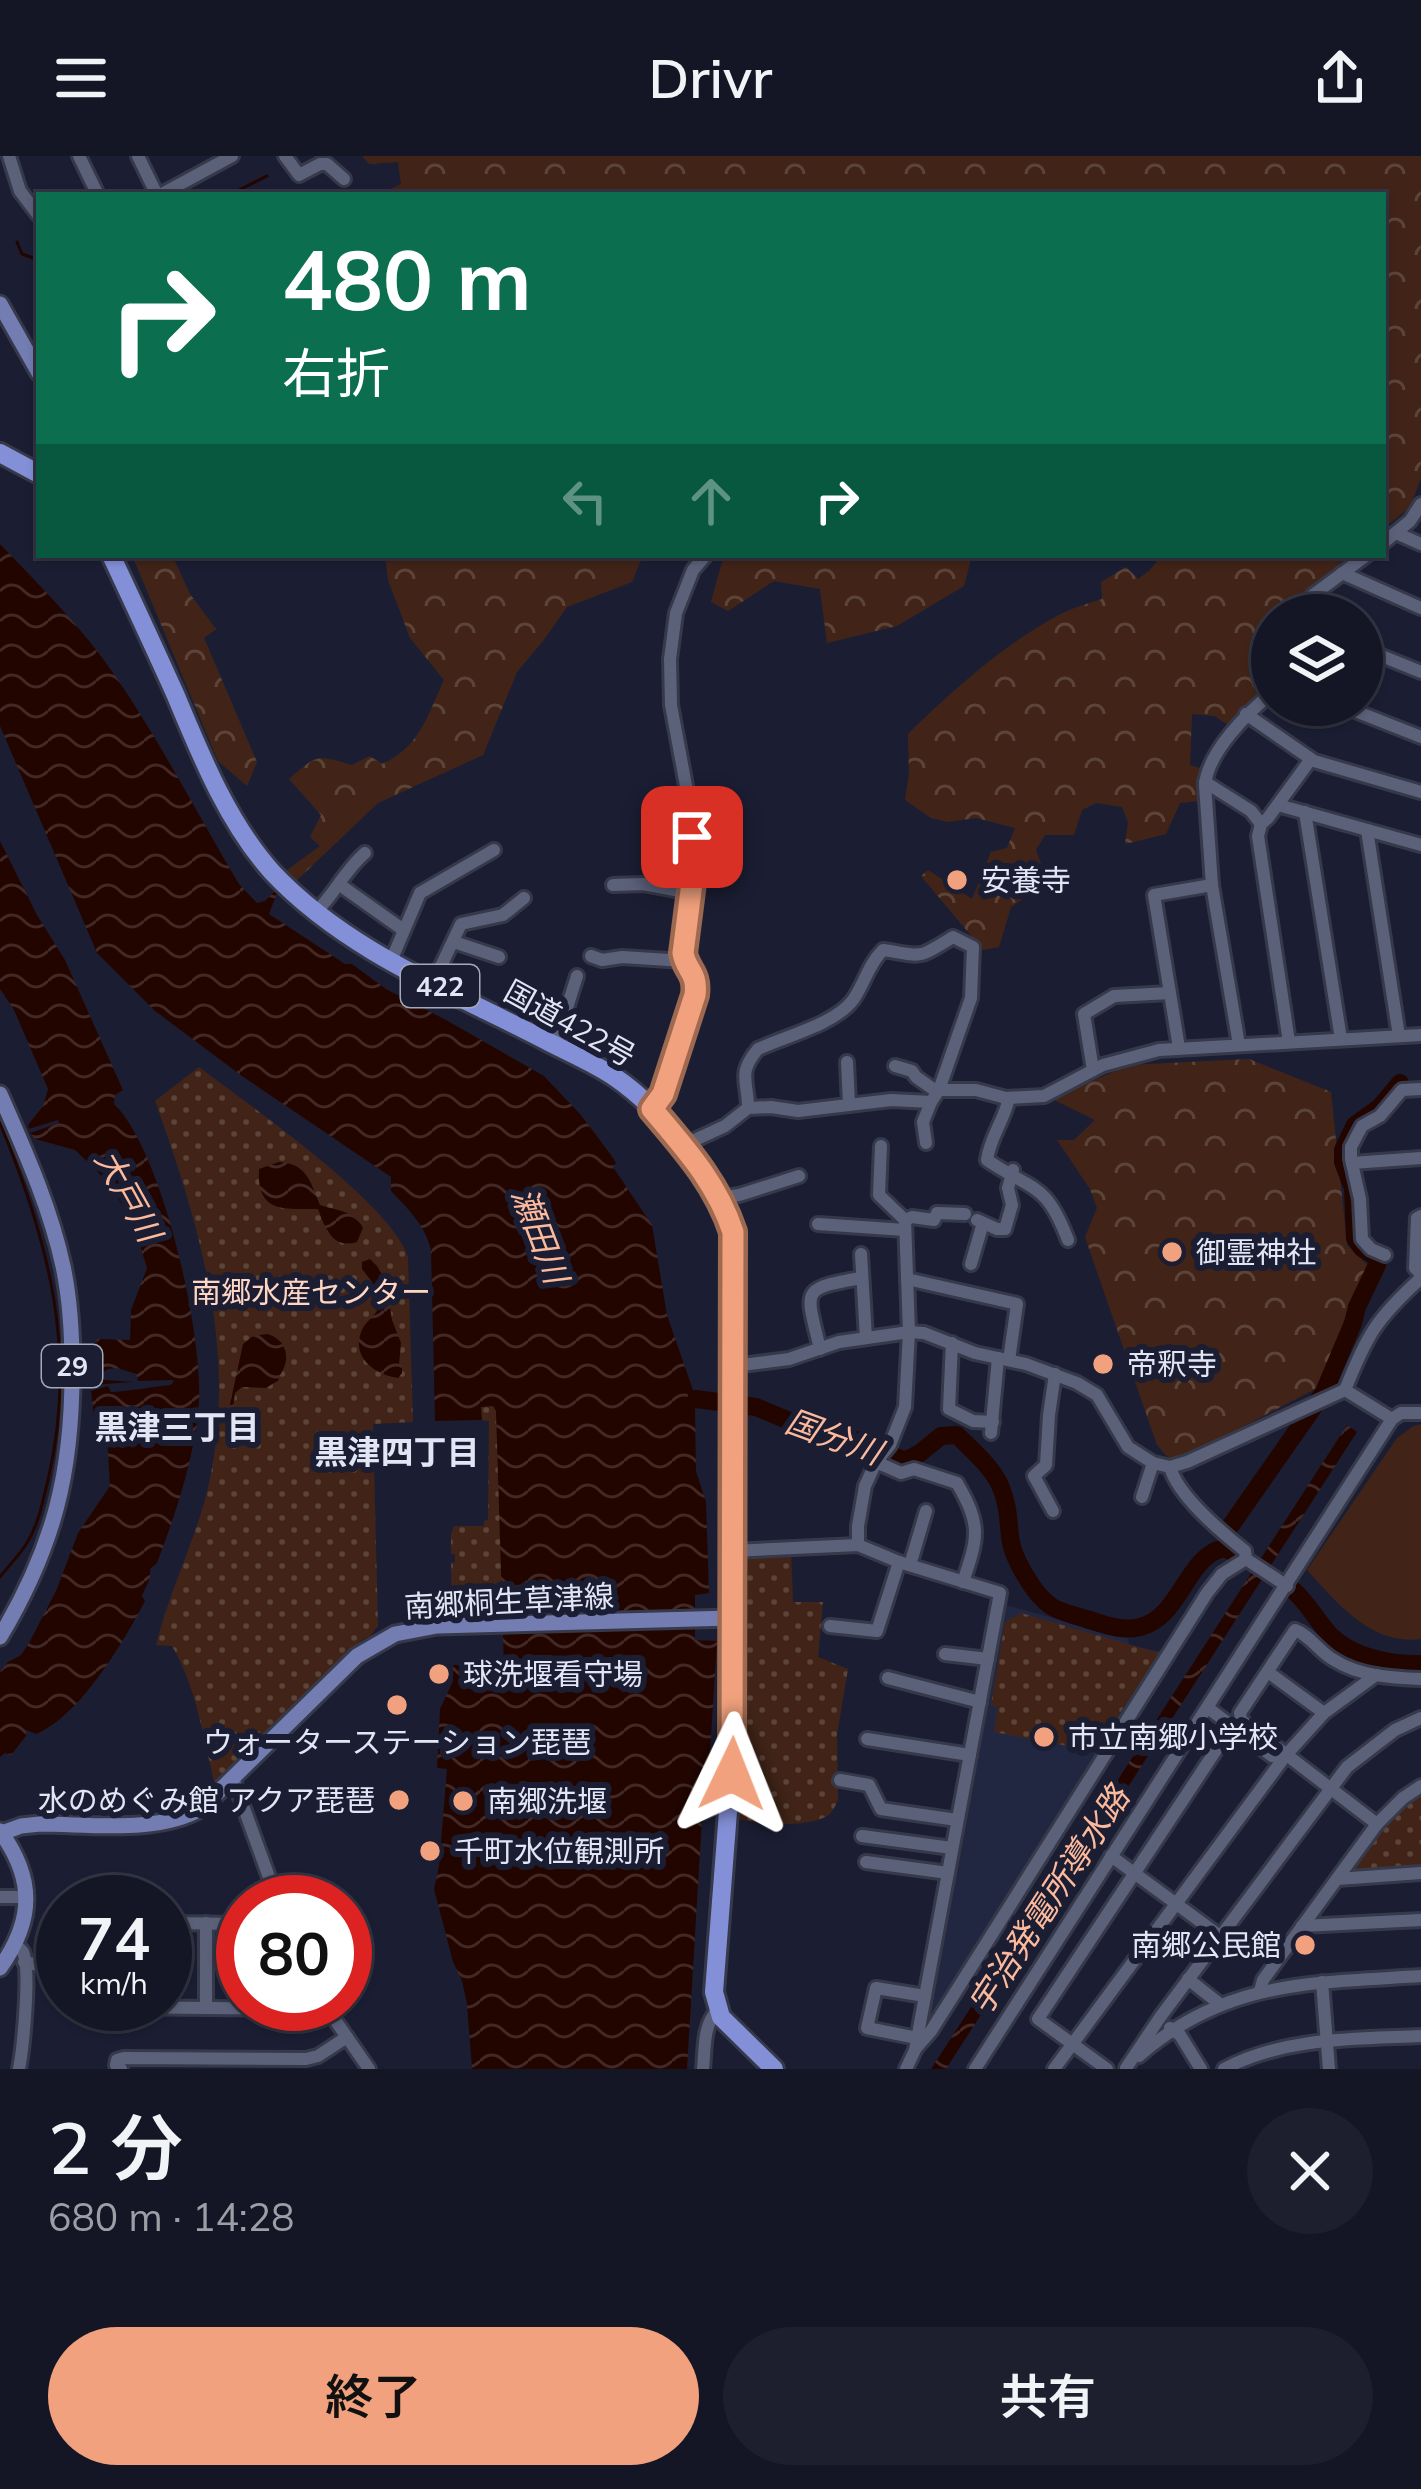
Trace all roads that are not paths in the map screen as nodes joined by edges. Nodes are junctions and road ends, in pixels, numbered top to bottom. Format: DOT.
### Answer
graph roads {
  1 [pos="9,156"];
  2 [pos="79,156"];
  3 [pos="139,156"];
  4 [pos="232,156"];
  5 [pos="285,156"];
  6 [pos="344,179"];
  7 [pos="97,192"];
  8 [pos="157,192"];
  9 [pos="165,192"];
  10 [pos="36,212"];
  11 [pos="0,304"];
  12 [pos="36,368"];
  13 [pos="0,453"];
  14 [pos="36,472"];
  15 [pos="1421,504"];
  16 [pos="1396,533"];
  17 [pos="1386,541"];
  18 [pos="1421,544"];
  19 [pos="112,558"];
  20 [pos="703,558"];
  21 [pos="1363,558"];
  22 [pos="1342,573"];
  23 [pos="1316,594"];
  24 [pos="1421,608"];
  25 [pos="1383,657"];
  26 [pos="1421,672"];
  27 [pos="1251,709"];
  28 [pos="1246,713"];
  29 [pos="1383,722"];
  30 [pos="1421,737"];
  31 [pos="1311,759"];
  32 [pos="1205,782"];
  33 [pos="1421,792"];
  34 [pos="1278,805"];
  35 [pos="1305,812"];
  36 [pos="1261,824"];
  37 [pos="1366,830"];
  38 [pos="1421,845"];
  39 [pos="494,850"];
  40 [pos="364,853"];
  41 [pos="340,884"];
  42 [pos="613,885"];
  43 [pos="1212,885"];
  44 [pos="691,893"];
  45 [pos="524,898"];
  46 [pos="316,911"];
  47 [pos="402,929"];
  48 [pos="454,942"];
  49 [pos="591,956"];
  50 [pos="499,958"];
  51 [pos="391,961"];
  52 [pos="684,961"];
  53 [pos="577,976"];
  54 [pos="433,982"];
  55 [pos="1170,993"];
  56 [pos="1421,1035"];
  57 [pos="1399,1036"];
  58 [pos="1341,1039"];
  59 [pos="1289,1042"];
  60 [pos="1239,1045"];
  61 [pos="556,1046"];
  62 [pos="1179,1048"];
  63 [pos="847,1062"];
  64 [pos="895,1066"];
  65 [pos="1093,1070"];
  66 [pos="1421,1089"];
  67 [pos="0,1094"];
  68 [pos="935,1094"];
  69 [pos="1009,1098"];
  70 [pos="849,1105"];
  71 [pos="748,1108"];
  72 [pos="652,1109"];
  73 [pos="926,1143"];
  74 [pos="683,1145"];
  75 [pos="881,1146"];
  76 [pos="1421,1158"];
  77 [pos="1352,1163"];
  78 [pos="1012,1172"];
  79 [pos="799,1176"];
  80 [pos="720,1198"];
  81 [pos="1421,1216"];
  82 [pos="975,1219"];
  83 [pos="818,1224"];
  84 [pos="905,1225"];
  85 [pos="1068,1240"];
  86 [pos="861,1254"];
  87 [pos="1385,1255"];
  88 [pos="971,1264"];
  89 [pos="1421,1276"];
  90 [pos="861,1278"];
  91 [pos="907,1280"];
  92 [pos="909,1332"];
  93 [pos="866,1338"];
  94 [pos="952,1343"];
  95 [pos="820,1348"];
  96 [pos="1004,1359"];
  97 [pos="734,1366"];
  98 [pos="1055,1374"];
  99 [pos="1345,1390"];
  100 [pos="1421,1413"];
  101 [pos="1392,1419"];
  102 [pos="878,1460"];
  103 [pos="1153,1463"];
  104 [pos="1170,1467"];
  105 [pos="1142,1497"];
  106 [pos="926,1511"];
  107 [pos="1053,1511"];
  108 [pos="858,1545"];
  109 [pos="732,1551"];
  110 [pos="1246,1558"];
  111 [pos="904,1563"];
  112 [pos="963,1582"];
  113 [pos="1287,1586"];
  114 [pos="732,1618"];
  115 [pos="830,1626"];
  116 [pos="0,1637"];
  117 [pos="944,1654"];
  118 [pos="988,1659"];
  119 [pos="1268,1672"];
  120 [pos="1376,1675"];
  121 [pos="888,1678"];
  122 [pos="1421,1678"];
  123 [pos="980,1702"];
  124 [pos="1208,1708"];
  125 [pos="1324,1713"];
  126 [pos="1421,1718"];
  127 [pos="1232,1726"];
  128 [pos="867,1739"];
  129 [pos="970,1755"];
  130 [pos="1286,1755"];
  131 [pos="233,1778"];
  132 [pos="840,1780"];
  133 [pos="1421,1786"];
  134 [pos="1330,1788"];
  135 [pos="957,1820"];
  136 [pos="1377,1824"];
  137 [pos="1,1832"];
  138 [pos="862,1836"];
  139 [pos="952,1848"];
  140 [pos="1111,1856"];
  141 [pos="866,1862"];
  142 [pos="948,1873"];
  143 [pos="1135,1873"];
  144 [pos="1421,1873"];
  145 [pos="268,1875"];
  146 [pos="1337,1879"];
  147 [pos="0,1897"];
  148 [pos="26,1897"];
  149 [pos="1176,1904"];
  150 [pos="1421,1920"];
  151 [pos="192,1923"];
  152 [pos="206,1923"];
  153 [pos="216,1923"];
  154 [pos="1302,1926"];
  155 [pos="1220,1936"];
  156 [pos="16,1945"];
  157 [pos="24,1962"];
  158 [pos="36,1964"];
  159 [pos="0,1967"];
  160 [pos="1421,1976"];
  161 [pos="1188,1979"];
  162 [pos="1322,1982"];
  163 [pos="1260,1991"];
  164 [pos="925,1996"];
  165 [pos="1221,2005"];
  166 [pos="192,2007"];
  167 [pos="206,2008"];
  168 [pos="216,2008"];
  169 [pos="717,2011"];
  170 [pos="1161,2016"];
  171 [pos="1174,2029"];
  172 [pos="342,2031"];
  173 [pos="1421,2036"];
  174 [pos="346,2037"];
  175 [pos="1327,2041"];
  176 [pos="1073,2043"];
  177 [pos="916,2044"];
  178 [pos="319,2056"];
  179 [pos="1125,2068"];
  180 [pos="19,2069"];
  181 [pos="121,2069"];
  182 [pos="328,2069"];
  183 [pos="369,2069"];
  184 [pos="703,2069"];
  185 [pos="774,2069"];
  186 [pos="908,2069"];
  187 [pos="975,2069"];
  188 [pos="1054,2069"];
  189 [pos="1107,2069"];
  190 [pos="1201,2069"];
  191 [pos="1224,2069"];
  192 [pos="1329,2069"];
  1 -- 10 [label="street"];
  2 -- 7 [label="street"];
  3 -- 8 [label="street"];
  4 -- 9 [label="street"];
  5 -- 6 [label="street"];
  11 -- 12 [label="main road"];
  13 -- 14 [label="highway"];
  15 -- 16 [label="street"];
  16 -- 17 [label="street"];
  16 -- 18 [label="street"];
  19 -- 46 [label="highway, 国道422号 / 422"];
  20 -- 44 [label="street"];
  21 -- 22 [label="street"];
  22 -- 23 [label="street"];
  22 -- 24 [label="street"];
  25 -- 26 [label="street"];
  27 -- 28 [label="street"];
  28 -- 31 [label="street"];
  28 -- 32 [label="street"];
  29 -- 30 [label="street"];
  31 -- 33 [label="street"];
  31 -- 34 [label="street"];
  32 -- 36 [label="street"];
  32 -- 43 [label="street"];
  34 -- 35 [label="street"];
  34 -- 36 [label="street"];
  35 -- 37 [label="street"];
  35 -- 58 [label="street"];
  36 -- 59 [label="street"];
  37 -- 38 [label="street"];
  37 -- 57 [label="street"];
  39 -- 47 [label="street"];
  40 -- 41 [label="street"];
  41 -- 46 [label="street"];
  41 -- 47 [label="street"];
  42 -- 44 [label="street"];
  43 -- 55 [label="street"];
  43 -- 60 [label="street"];
  44 -- 52 [label="street"];
  45 -- 48 [label="street"];
  46 -- 51 [label="highway, 国道422号 / 422"];
  47 -- 51 [label="street"];
  48 -- 50 [label="street"];
  48 -- 54 [label="street"];
  49 -- 52 [label="street"];
  51 -- 54 [label="highway, 国道422号 / 422"];
  52 -- 72 [label="street"];
  53 -- 61 [label="street"];
  54 -- 61 [label="highway, 国道422号 / 422"];
  55 -- 62 [label="street"];
  55 -- 65 [label="street"];
  56 -- 57 [label="street"];
  57 -- 58 [label="street"];
  58 -- 59 [label="street"];
  59 -- 60 [label="street"];
  60 -- 62 [label="street"];
  61 -- 72 [label="highway, 国道422号 / 422"];
  62 -- 65 [label="street"];
  63 -- 70 [label="street"];
  64 -- 68 [label="street"];
  65 -- 69 [label="street"];
  66 -- 77 [label="street"];
  67 -- 116 [label="main road, 29"];
  68 -- 69 [label="street"];
  68 -- 70 [label="street"];
  68 -- 71 [label="street"];
  68 -- 73 [label="street"];
  69 -- 78 [label="street"];
  70 -- 71 [label="street"];
  71 -- 74 [label="street"];
  72 -- 74 [label="highway, 国道422号 / 422"];
  74 -- 80 [label="highway, 国道422号 / 422"];
  75 -- 84 [label="street"];
  76 -- 77 [label="street"];
  77 -- 87 [label="street"];
  78 -- 82 [label="street"];
  78 -- 85 [label="street"];
  79 -- 80 [label="street"];
  80 -- 97 [label="highway, 国道422号 / 422"];
  81 -- 89 [label="street"];
  82 -- 84 [label="street"];
  82 -- 88 [label="street"];
  83 -- 84 [label="street"];
  84 -- 91 [label="street"];
  86 -- 90 [label="street"];
  89 -- 99 [label="street"];
  90 -- 93 [label="street"];
  90 -- 95 [label="street"];
  91 -- 92 [label="street"];
  91 -- 96 [label="street"];
  92 -- 93 [label="street"];
  92 -- 94 [label="street"];
  92 -- 102 [label="street"];
  93 -- 95 [label="street"];
  94 -- 96 [label="street"];
  94 -- 96 [label="street"];
  95 -- 97 [label="street"];
  96 -- 98 [label="street"];
  97 -- 109 [label="highway, 国道422号 / 422"];
  98 -- 103 [label="street"];
  98 -- 107 [label="street"];
  99 -- 101 [label="street"];
  99 -- 104 [label="street"];
  100 -- 101 [label="street"];
  101 -- 113 [label="street"];
  102 -- 108 [label="street"];
  102 -- 112 [label="street"];
  103 -- 104 [label="street"];
  103 -- 105 [label="street"];
  104 -- 110 [label="street"];
  106 -- 111 [label="street"];
  108 -- 109 [label="street"];
  108 -- 111 [label="street"];
  109 -- 114 [label="highway, 国道422号 / 422"];
  110 -- 113 [label="street"];
  110 -- 177 [label="street"];
  111 -- 112 [label="street"];
  111 -- 115 [label="street"];
  112 -- 118 [label="street"];
  113 -- 124 [label="street"];
  114 -- 131 [label="main road, 南郷桐生草津線"];
  114 -- 169 [label="highway, 国道422号 / 422"];
  117 -- 118 [label="street"];
  118 -- 123 [label="street"];
  119 -- 120 [label="street"];
  119 -- 125 [label="street"];
  119 -- 130 [label="street"];
  120 -- 122 [label="street"];
  120 -- 125 [label="street"];
  121 -- 123 [label="street"];
  123 -- 129 [label="street"];
  124 -- 127 [label="street"];
  124 -- 140 [label="street"];
  125 -- 130 [label="street"];
  126 -- 134 [label="street"];
  127 -- 130 [label="street"];
  127 -- 143 [label="street"];
  128 -- 129 [label="street"];
  129 -- 135 [label="street"];
  130 -- 134 [label="street"];
  130 -- 149 [label="street"];
  131 -- 137 [label="main road, 南郷桐生草津線"];
  131 -- 145 [label="street"];
  132 -- 135 [label="street"];
  133 -- 136 [label="street"];
  134 -- 136 [label="street"];
  134 -- 155 [label="street"];
  135 -- 139 [label="street"];
  136 -- 146 [label="street"];
  137 -- 148 [label="main road"];
  138 -- 139 [label="street"];
  139 -- 142 [label="street"];
  140 -- 143 [label="street"];
  140 -- 187 [label="street"];
  141 -- 142 [label="street"];
  142 -- 164 [label="street"];
  143 -- 149 [label="street"];
  143 -- 176 [label="street"];
  144 -- 146 [label="street"];
  146 -- 154 [label="street"];
  147 -- 148 [label="street"];
  148 -- 156 [label="main road"];
  149 -- 155 [label="street"];
  149 -- 176 [label="street"];
  150 -- 154 [label="street"];
  151 -- 152 [label="street"];
  152 -- 153 [label="street"];
  152 -- 167 [label="street"];
  154 -- 163 [label="street"];
  155 -- 161 [label="street"];
  156 -- 157 [label="street"];
  156 -- 159 [label="main road"];
  157 -- 158 [label="street"];
  157 -- 180 [label="street"];
  160 -- 162 [label="street"];
  161 -- 165 [label="street"];
  161 -- 170 [label="street"];
  162 -- 163 [label="street"];
  162 -- 175 [label="street"];
  163 -- 165 [label="street"];
  164 -- 177 [label="street"];
  164 -- 177 [label="street"];
  165 -- 171 [label="street"];
  166 -- 167 [label="street"];
  167 -- 168 [label="street"];
  169 -- 184 [label="street"];
  169 -- 185 [label="highway"];
  170 -- 171 [label="street"];
  170 -- 179 [label="street"];
  171 -- 179 [label="street"];
  171 -- 190 [label="street"];
  172 -- 174 [label="street"];
  173 -- 175 [label="street"];
  174 -- 178 [label="street"];
  174 -- 183 [label="street"];
  175 -- 191 [label="street"];
  175 -- 192 [label="street"];
  176 -- 188 [label="street"];
  176 -- 189 [label="street"];
  177 -- 186 [label="street"];
  178 -- 181 [label="street"];
  178 -- 182 [label="street"];
}
